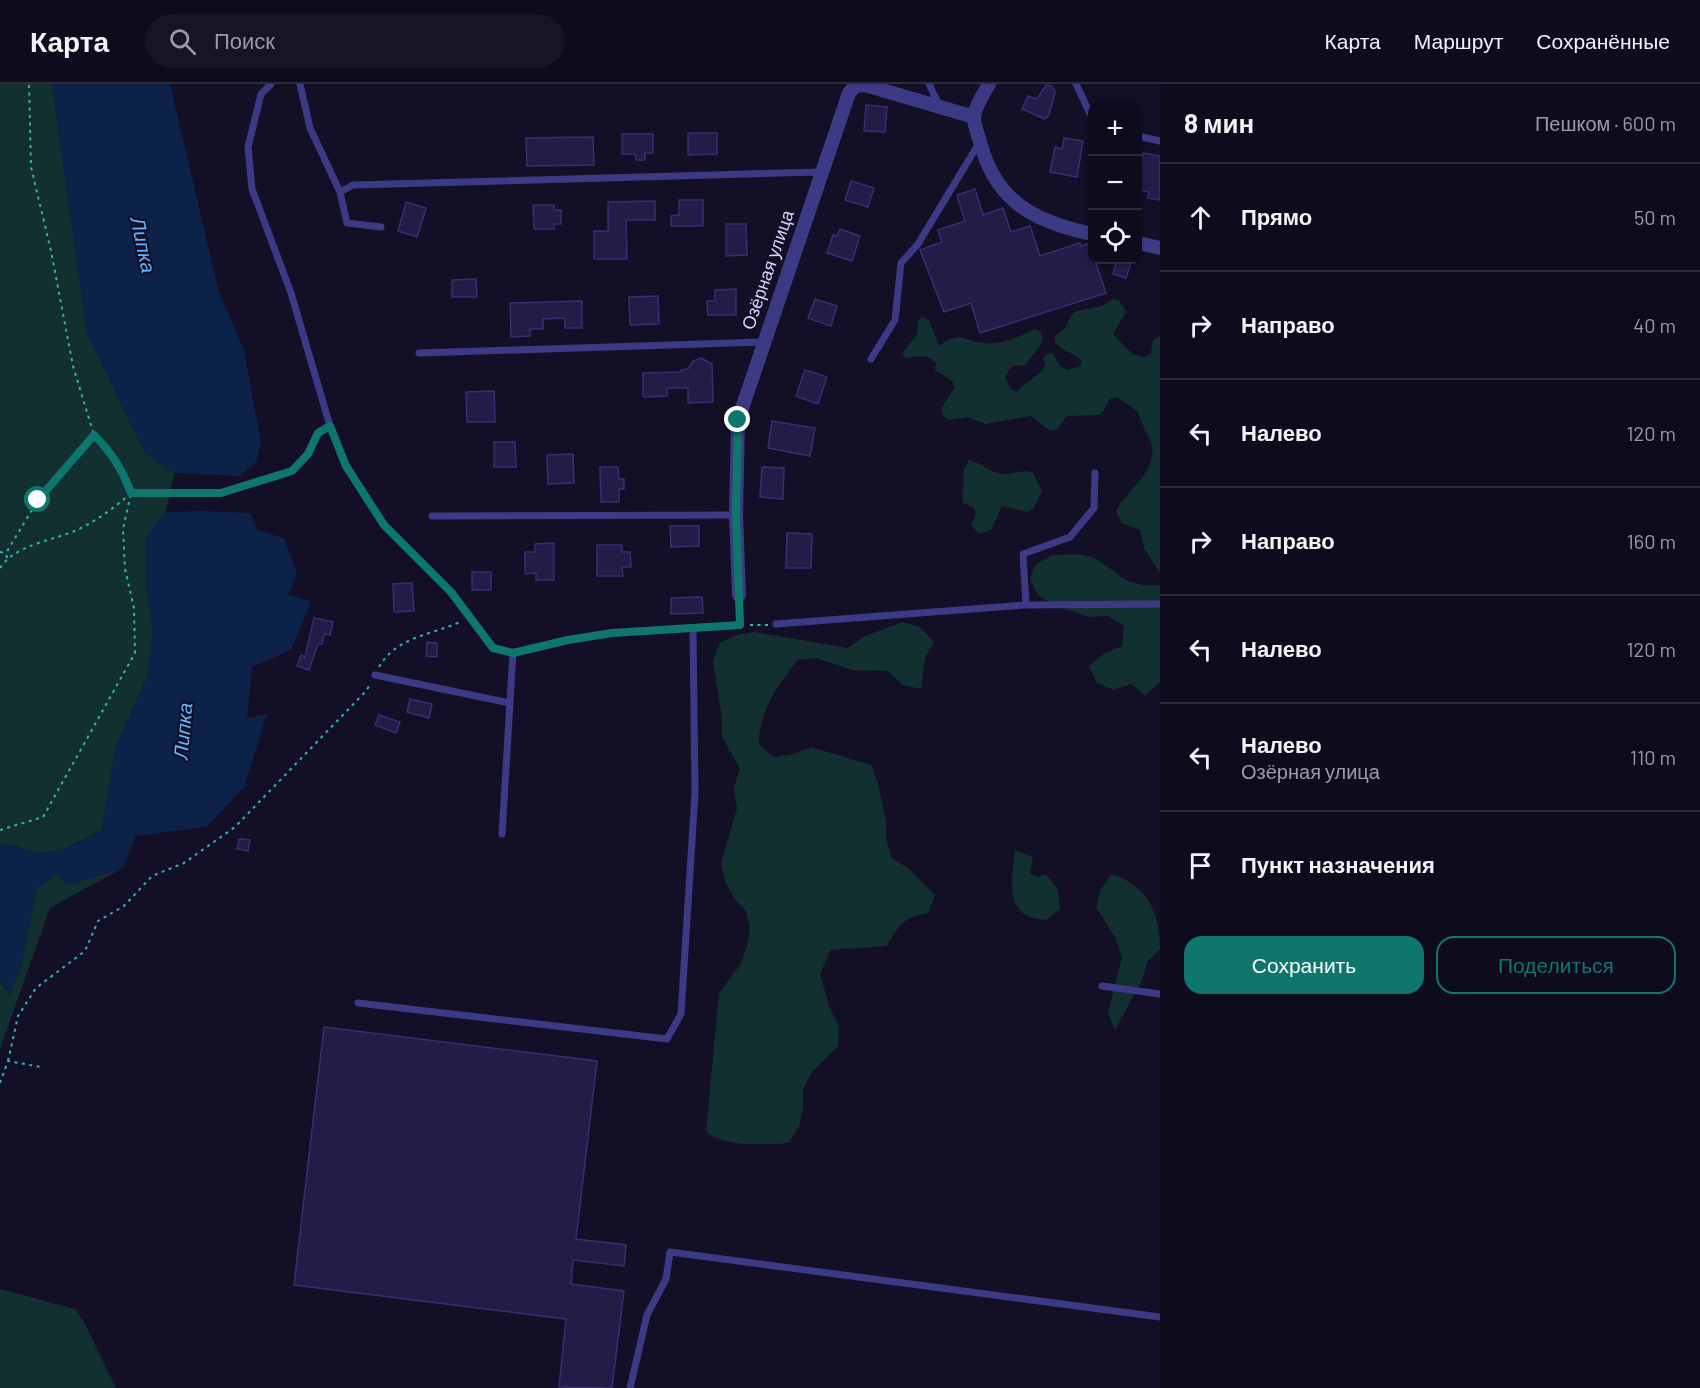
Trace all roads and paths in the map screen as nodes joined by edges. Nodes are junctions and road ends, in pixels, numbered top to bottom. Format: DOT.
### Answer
graph roads {
  1 [pos="29,84"];
  2 [pos="271,84"];
  3 [pos="300,84"];
  4 [pos="929,84"];
  5 [pos="988,84"];
  6 [pos="1076,84"];
  7 [pos="941,109"];
  8 [pos="1088,110"];
  9 [pos="974,117"];
  10 [pos="1142,137"];
  11 [pos="980,141"];
  12 [pos="1160,141"];
  13 [pos="820,172"];
  14 [pos="340,192"];
  15 [pos="381,227"];
  16 [pos="1088,233"];
  17 [pos="1142,244"];
  18 [pos="1160,248"];
  19 [pos="764,342"];
  20 [pos="419,353"];
  21 [pos="871,359"];
  22 [pos="330,426"];
  23 [pos="94,435"];
  24 [pos="1095,473"];
  25 [pos="131,493"];
  26 [pos="736,515"];
  27 [pos="432,516"];
  28 [pos="0,552"];
  29 [pos="6,553"];
  30 [pos="7,558"];
  31 [pos="0,568"];
  32 [pos="739,595"];
  33 [pos="1160,604"];
  34 [pos="1026,605"];
  35 [pos="471,617"];
  36 [pos="776,624"];
  37 [pos="740,625"];
  38 [pos="693,628"];
  39 [pos="513,653"];
  40 [pos="375,675"];
  41 [pos="510,703"];
  42 [pos="0,830"];
  43 [pos="502,834"];
  44 [pos="1102,986"];
  45 [pos="1160,994"];
  46 [pos="358,1003"];
  47 [pos="8,1060"];
  48 [pos="41,1067"];
  49 [pos="0,1083"];
  50 [pos="1160,1317"];
  51 [pos="630,1388"];
  1 -- 23 [label="path"];
  2 -- 22 [label="lane"];
  3 -- 14 [label="lane"];
  4 -- 7 [label="lane"];
  5 -- 9 [label="street"];
  6 -- 8 [label="lane"];
  7 -- 9 [label="street, Озёрная улица"];
  7 -- 13 [label="street, Озёрная улица"];
  9 -- 11 [label="street"];
  10 -- 12 [label="lane"];
  11 -- 16 [label="street"];
  11 -- 21 [label="lane"];
  13 -- 14 [label="lane"];
  13 -- 19 [label="street, Озёрная улица"];
  14 -- 15 [label="lane"];
  17 -- 18 [label="street"];
  19 -- 20 [label="lane"];
  19 -- 26 [label="street, Озёрная улица"];
  22 -- 25 [label="path"];
  22 -- 35 [label="lane"];
  23 -- 25 [label="path"];
  23 -- 29 [label="path"];
  24 -- 34 [label="lane"];
  25 -- 30 [label="path"];
  25 -- 42 [label="path"];
  26 -- 27 [label="lane"];
  26 -- 32 [label="street, Озёрная улица"];
  28 -- 29 [label="path"];
  29 -- 30 [label="path"];
  30 -- 31 [label="path"];
  33 -- 34 [label="lane"];
  34 -- 36 [label="lane"];
  35 -- 39 [label="lane"];
  35 -- 40 [label="path"];
  36 -- 37 [label="path"];
  37 -- 38 [label="lane"];
  38 -- 39 [label="lane"];
  38 -- 46 [label="lane"];
  39 -- 41 [label="lane"];
  40 -- 41 [label="lane"];
  40 -- 47 [label="path"];
  41 -- 43 [label="lane"];
  44 -- 45 [label="lane"];
  47 -- 48 [label="path"];
  47 -- 49 [label="path"];
  50 -- 51 [label="lane"];
}
